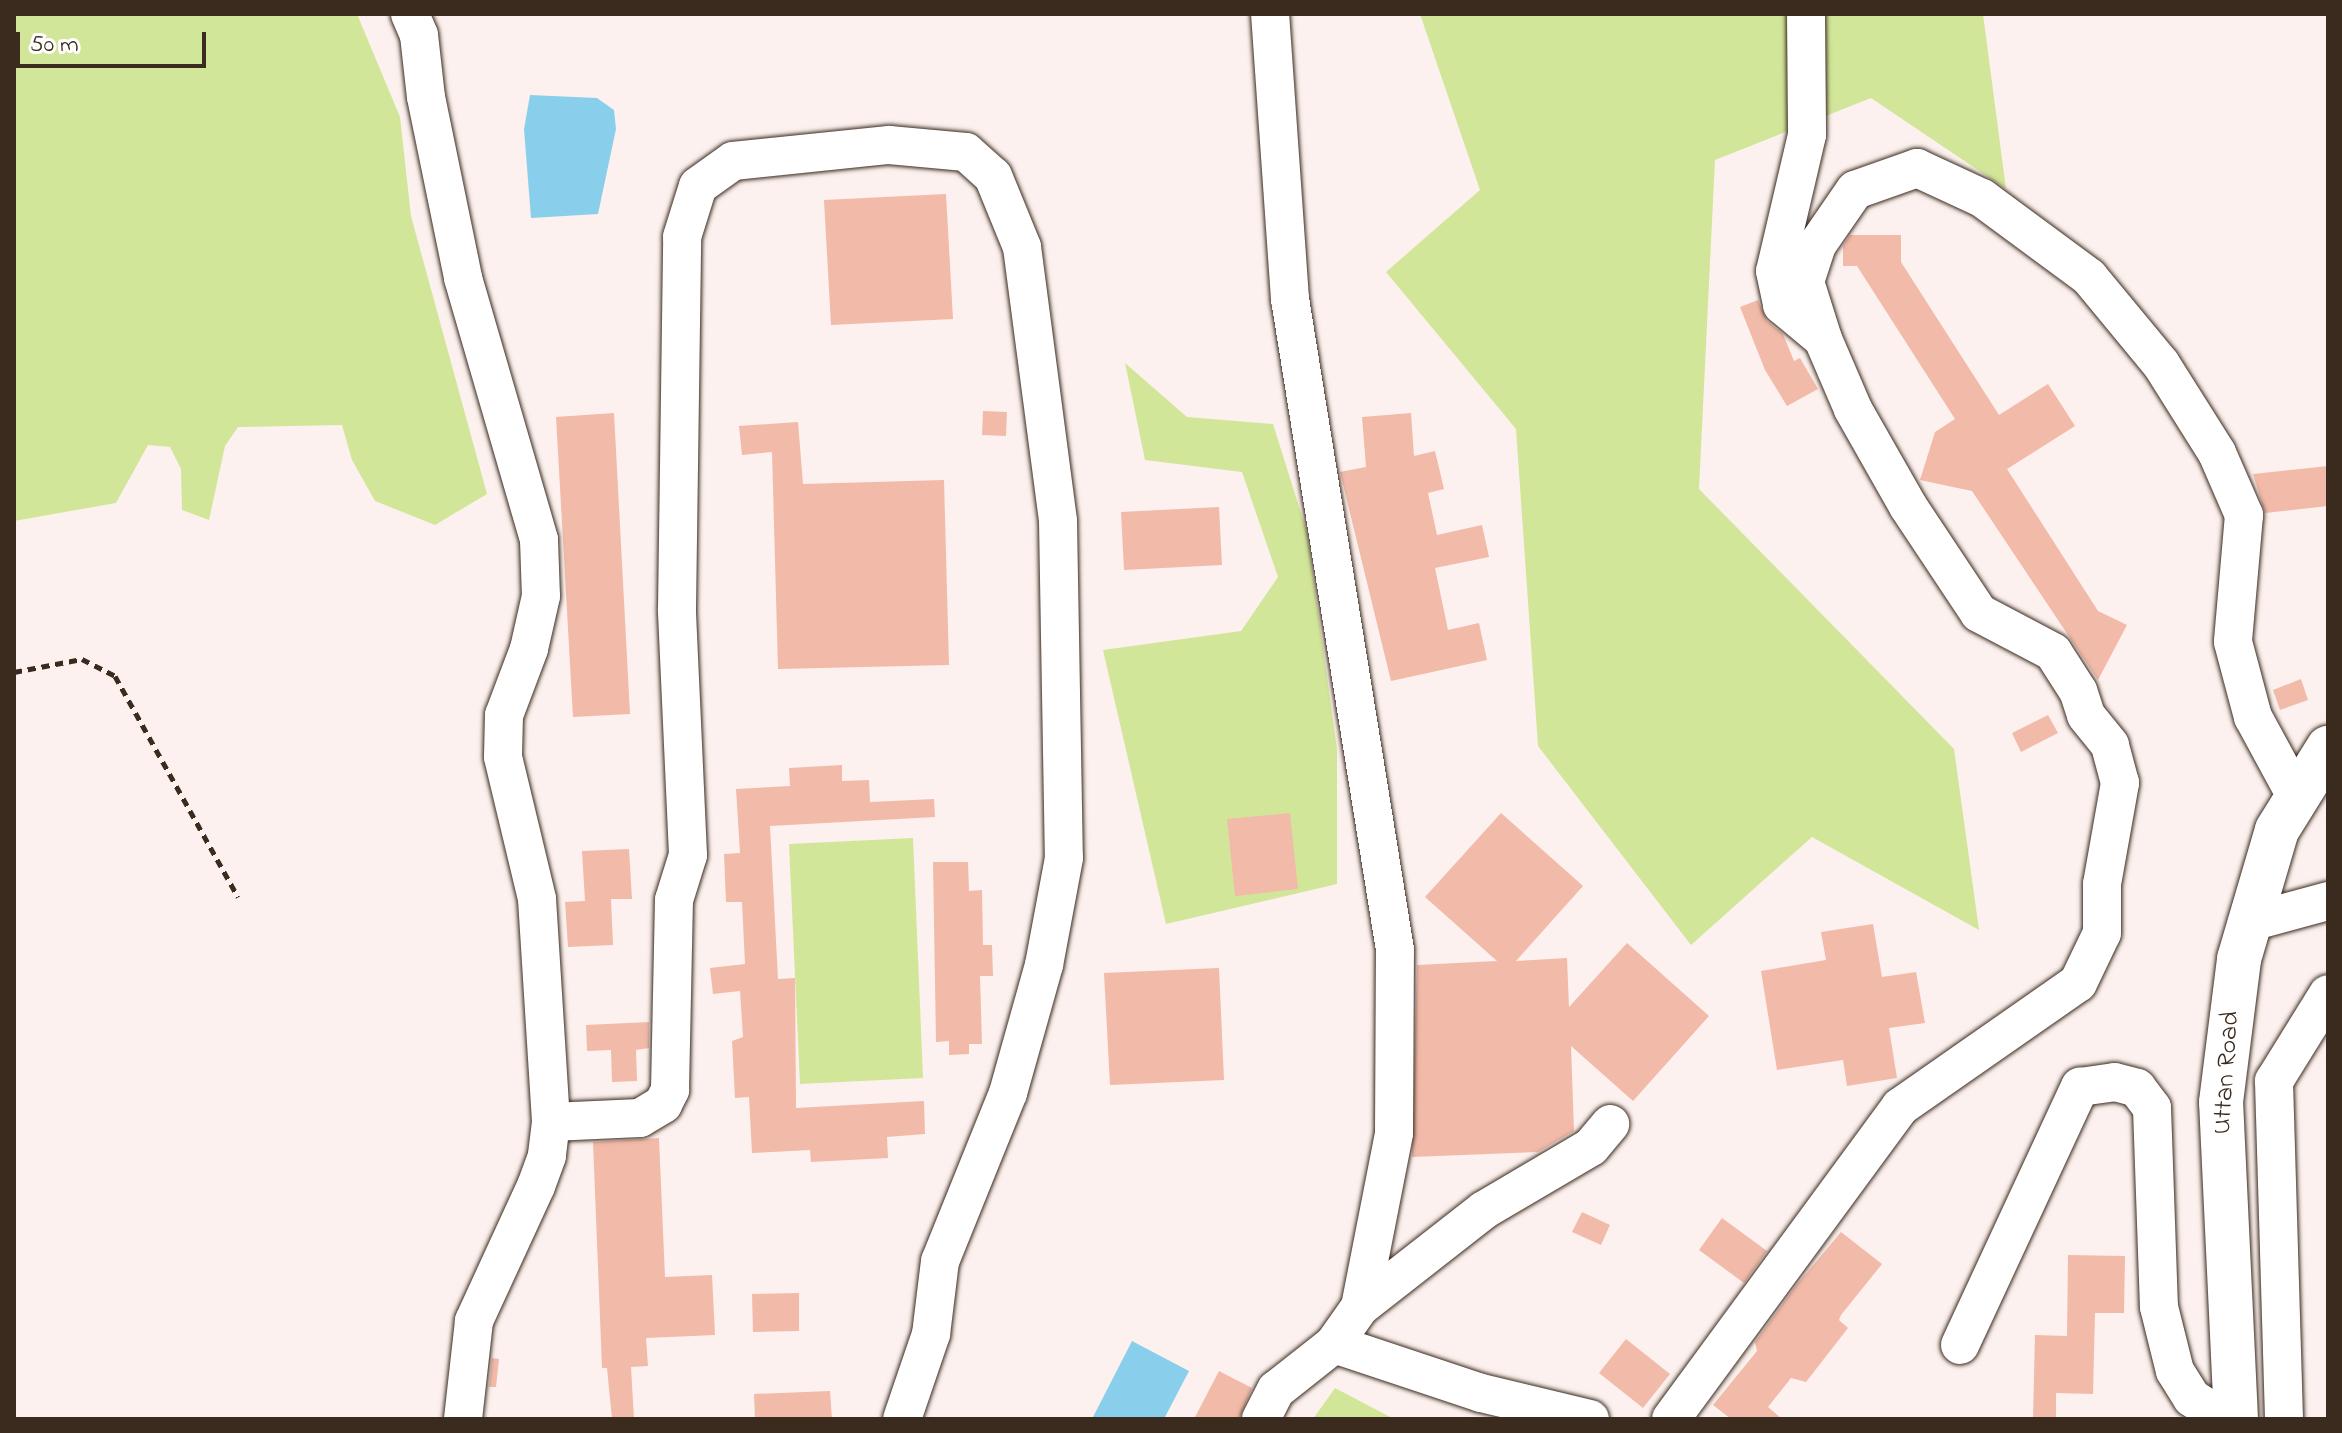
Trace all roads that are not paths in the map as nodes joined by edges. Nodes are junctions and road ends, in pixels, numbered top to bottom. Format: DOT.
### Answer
graph roads {
  1 [pos="410,14"];
  2 [pos="1270,14"];
  3 [pos="1806,14"];
  4 [pos="1823,339"];
  5 [pos="2328,748"];
  6 [pos="2297,798"];
  7 [pos="2328,901"];
  8 [pos="2247,923"];
  9 [pos="2328,994"];
  10 [pos="551,1122"];
  11 [pos="1610,1124"];
  12 [pos="1360,1307"];
  13 [pos="1334,1344"];
  14 [pos="1960,1345"];
  15 [pos="463,1419"];
  16 [pos="902,1419"];
  17 [pos="1261,1419"];
  18 [pos="1590,1419"];
  19 [pos="1671,1419"];
  20 [pos="2224,1419"];
  21 [pos="2236,1419"];
  22 [pos="2284,1419"];
  1 -- 10 [label="street"];
  2 -- 12 [label="street"];
  3 -- 4 [label="street"];
  4 -- 6 [label="street"];
  4 -- 19 [label="street"];
  5 -- 6 [label="main road, Uttan Road"];
  6 -- 8 [label="main road, Uttan Road"];
  7 -- 8 [label="street"];
  8 -- 21 [label="main road, Uttan Road"];
  9 -- 22 [label="street"];
  10 -- 15 [label="street"];
  10 -- 16 [label="street"];
  11 -- 12 [label="street"];
  12 -- 13 [label="street"];
  13 -- 17 [label="street"];
  13 -- 18 [label="street"];
  14 -- 20 [label="street"];
}
